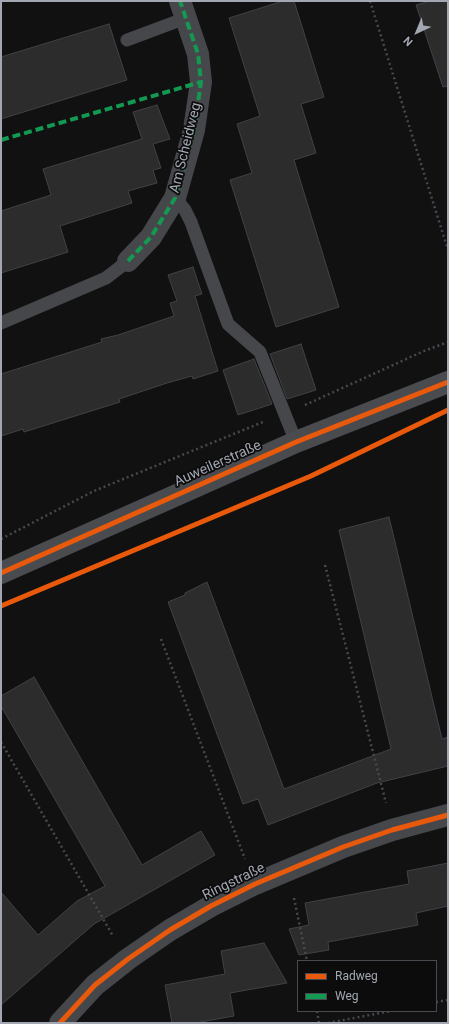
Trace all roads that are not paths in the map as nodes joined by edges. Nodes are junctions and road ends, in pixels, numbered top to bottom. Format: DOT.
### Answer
graph roads {
  1 [pos="183,10"];
  2 [pos="127,40"];
  3 [pos="175,198"];
  4 [pos="128,261"];
  5 [pos="1,323"];
  6 [pos="448,382"];
  7 [pos="296,442"];
  8 [pos="1,573"];
  9 [pos="448,815"];
  10 [pos="60,1023"];
  1 -- 2 [label="lane"];
  1 -- 3 [label="street, Am Scheidweg"];
  3 -- 4 [label="street, Am Scheidweg"];
  3 -- 7 [label="lane"];
  4 -- 5 [label="lane, Am Scheidweg"];
  6 -- 7 [label="street, Auweilerstraße"];
  7 -- 8 [label="street, Auweilerstraße"];
  9 -- 10 [label="street, Ringstraße"];
}
